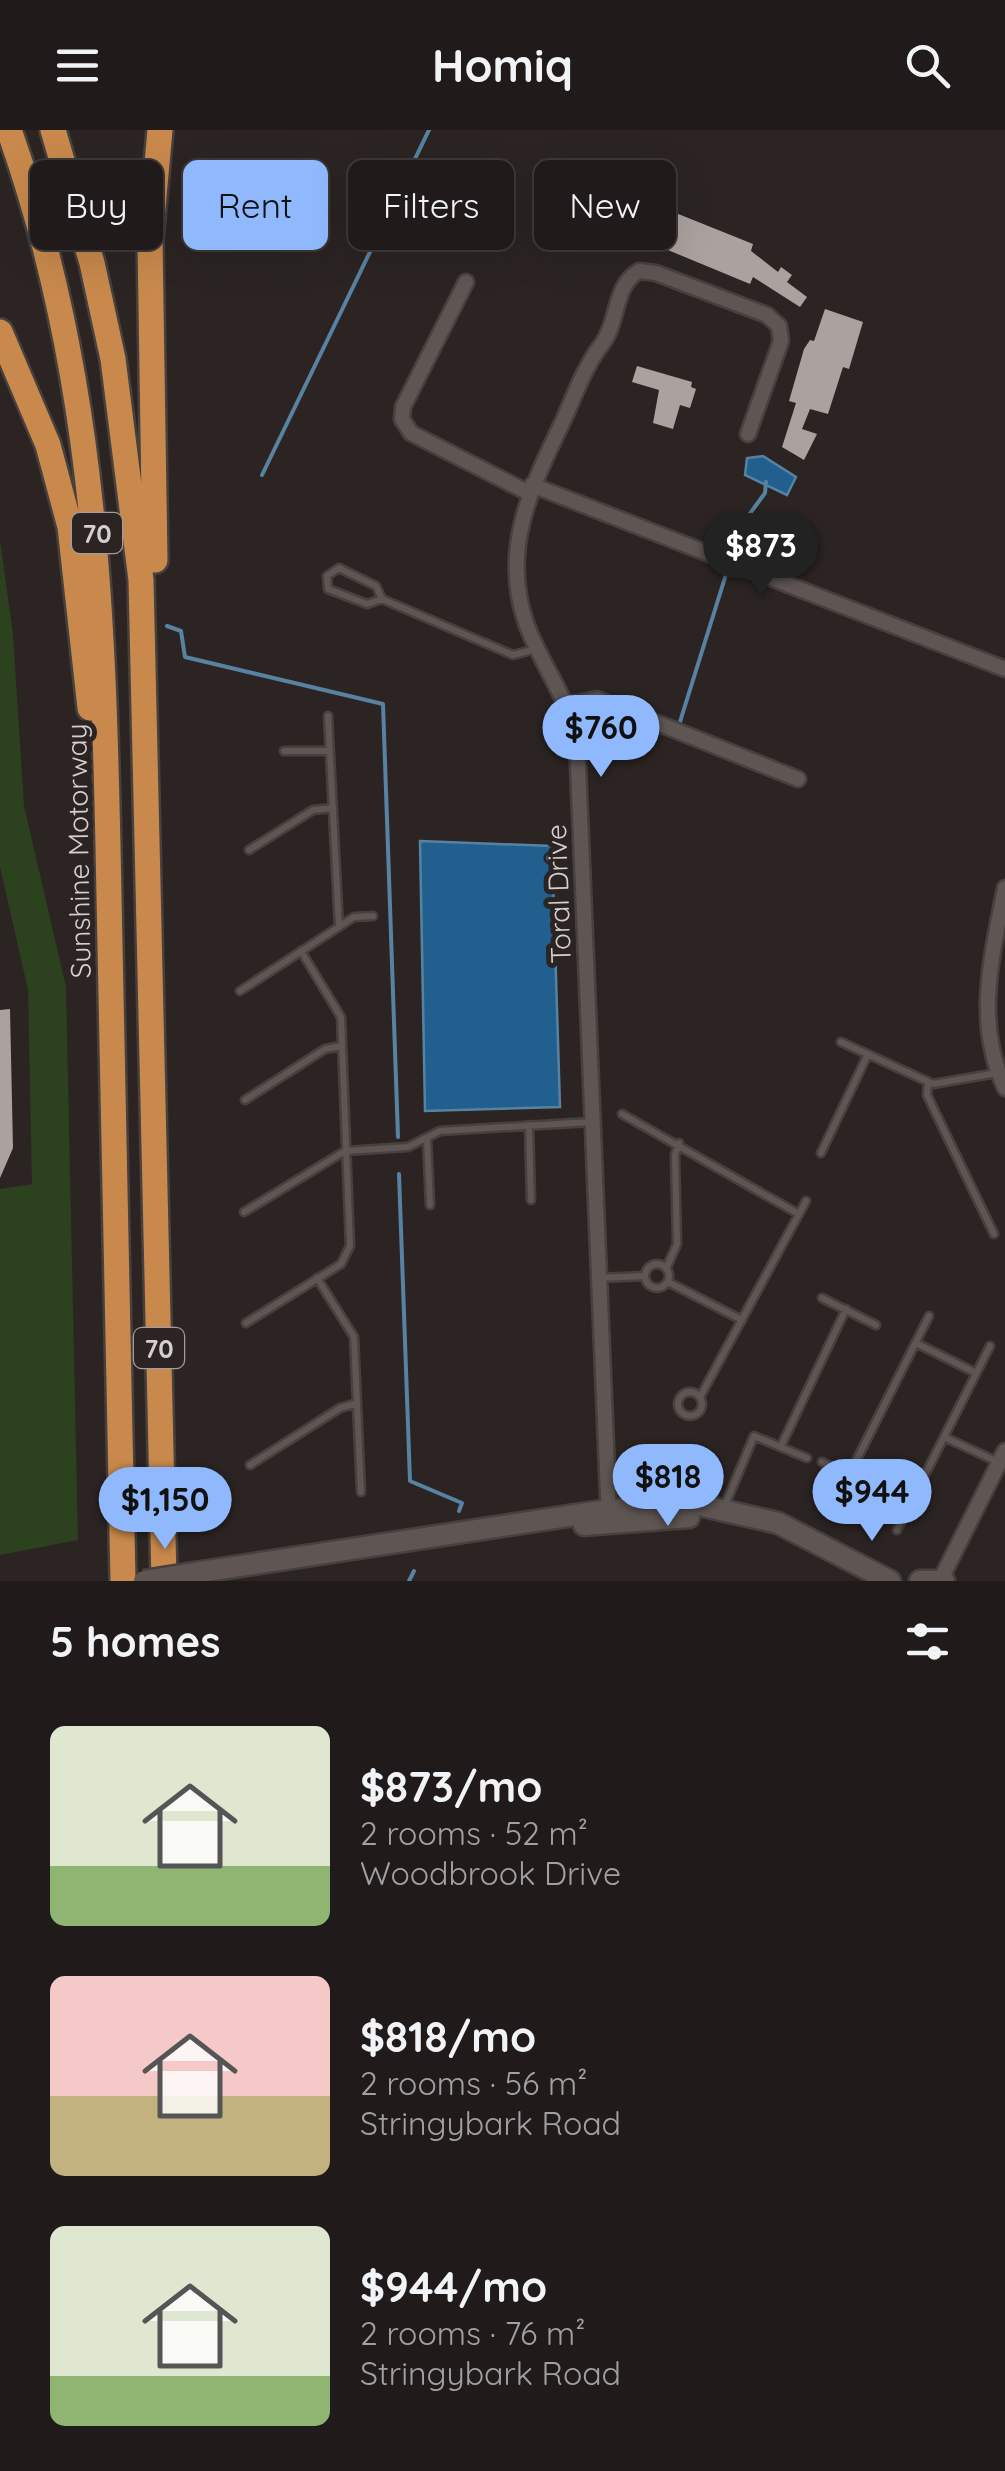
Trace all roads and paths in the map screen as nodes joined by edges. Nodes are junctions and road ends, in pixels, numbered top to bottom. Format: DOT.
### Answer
graph roads {
  1 [pos="10,130"];
  2 [pos="53,130"];
  3 [pos="160,130"];
  4 [pos="466,282"];
  5 [pos="0,332"];
  6 [pos="748,434"];
  7 [pos="531,489"];
  8 [pos="382,599"];
  9 [pos="537,649"];
  10 [pos="1005,669"];
  11 [pos="567,705"];
  12 [pos="328,716"];
  13 [pos="330,750"];
  14 [pos="284,751"];
  15 [pos="798,779"];
  16 [pos="332,808"];
  17 [pos="150,845"];
  18 [pos="249,850"];
  19 [pos="1005,888"];
  20 [pos="373,916"];
  21 [pos="338,927"];
  22 [pos="110,946"];
  23 [pos="301,951"];
  24 [pos="240,991"];
  25 [pos="841,1042"];
  26 [pos="342,1046"];
  27 [pos="868,1054"];
  28 [pos="1002,1081"];
  29 [pos="928,1083"];
  30 [pos="245,1100"];
  31 [pos="622,1114"];
  32 [pos="592,1122"];
  33 [pos="529,1126"];
  34 [pos="427,1138"];
  35 [pos="680,1143"];
  36 [pos="345,1151"];
  37 [pos="821,1153"];
  38 [pos="532,1200"];
  39 [pos="806,1201"];
  40 [pos="430,1204"];
  41 [pos="244,1212"];
  42 [pos="797,1213"];
  43 [pos="994,1234"];
  44 [pos="666,1269"];
  45 [pos="644,1276"];
  46 [pos="317,1278"];
  47 [pos="598,1278"];
  48 [pos="668,1282"];
  49 [pos="822,1298"];
  50 [pos="846,1309"];
  51 [pos="929,1316"];
  52 [pos="742,1320"];
  53 [pos="246,1324"];
  54 [pos="876,1324"];
  55 [pos="916,1343"];
  56 [pos="990,1346"];
  57 [pos="976,1373"];
  58 [pos="700,1397"];
  59 [pos="357,1403"];
  60 [pos="944,1437"];
  61 [pos="781,1446"];
  62 [pos="1002,1457"];
  63 [pos="807,1458"];
  64 [pos="822,1462"];
  65 [pos="250,1464"];
  66 [pos="850,1475"];
  67 [pos="360,1492"];
  68 [pos="910,1504"];
  69 [pos="725,1508"];
  70 [pos="609,1517"];
  71 [pos="897,1530"];
  72 [pos="832,1552"];
  73 [pos="935,1580"];
  74 [pos="123,1581"];
  75 [pos="144,1581"];
  76 [pos="164,1581"];
  77 [pos="890,1581"];
  1 -- 22 [label="highway, Sunshine Motorway / 70"];
  2 -- 17 [label="highway, 70"];
  3 -- 17 [label="highway"];
  4 -- 7 [label="street"];
  5 -- 22 [label="highway"];
  6 -- 7 [label="street, Toral Drive"];
  7 -- 9 [label="street, Toral Drive"];
  7 -- 10 [label="street"];
  8 -- 8 [label="lane"];
  8 -- 9 [label="lane"];
  9 -- 11 [label="street, Toral Drive"];
  11 -- 15 [label="street"];
  11 -- 32 [label="street, Toral Drive"];
  12 -- 13 [label="lane"];
  13 -- 14 [label="lane"];
  13 -- 16 [label="lane"];
  16 -- 18 [label="lane"];
  16 -- 21 [label="lane"];
  17 -- 76 [label="highway, 70"];
  19 -- 28 [label="street"];
  20 -- 21 [label="lane"];
  21 -- 23 [label="lane"];
  22 -- 74 [label="highway, Sunshine Motorway / 70"];
  23 -- 24 [label="lane"];
  23 -- 26 [label="lane"];
  25 -- 27 [label="lane"];
  26 -- 30 [label="lane"];
  26 -- 36 [label="lane"];
  27 -- 29 [label="lane"];
  27 -- 37 [label="lane"];
  28 -- 29 [label="lane"];
  29 -- 43 [label="lane"];
  31 -- 35 [label="lane"];
  32 -- 33 [label="lane"];
  32 -- 47 [label="street, Toral Drive"];
  33 -- 34 [label="lane"];
  33 -- 38 [label="lane"];
  34 -- 36 [label="lane"];
  34 -- 40 [label="lane"];
  35 -- 42 [label="lane"];
  35 -- 44 [label="lane"];
  36 -- 41 [label="lane"];
  36 -- 46 [label="lane"];
  39 -- 42 [label="lane"];
  42 -- 52 [label="lane"];
  44 -- 45 [label="lane"];
  44 -- 48 [label="lane"];
  45 -- 47 [label="lane"];
  45 -- 48 [label="lane"];
  46 -- 53 [label="lane"];
  46 -- 59 [label="lane"];
  47 -- 70 [label="street, Toral Drive"];
  48 -- 52 [label="lane"];
  49 -- 50 [label="lane"];
  50 -- 54 [label="lane"];
  50 -- 61 [label="lane"];
  51 -- 55 [label="lane"];
  52 -- 58 [label="lane"];
  55 -- 57 [label="lane"];
  55 -- 66 [label="lane"];
  56 -- 57 [label="lane"];
  57 -- 60 [label="lane"];
  59 -- 65 [label="lane"];
  59 -- 67 [label="lane"];
  60 -- 62 [label="lane"];
  60 -- 68 [label="lane"];
  61 -- 63 [label="lane"];
  61 -- 69 [label="lane"];
  62 -- 73 [label="street"];
  64 -- 66 [label="lane"];
  66 -- 68 [label="lane"];
  68 -- 71 [label="lane"];
  69 -- 70 [label="street"];
  69 -- 72 [label="street"];
  70 -- 72 [label="street"];
  70 -- 75 [label="street, bridge"];
  72 -- 77 [label="street"];
}
